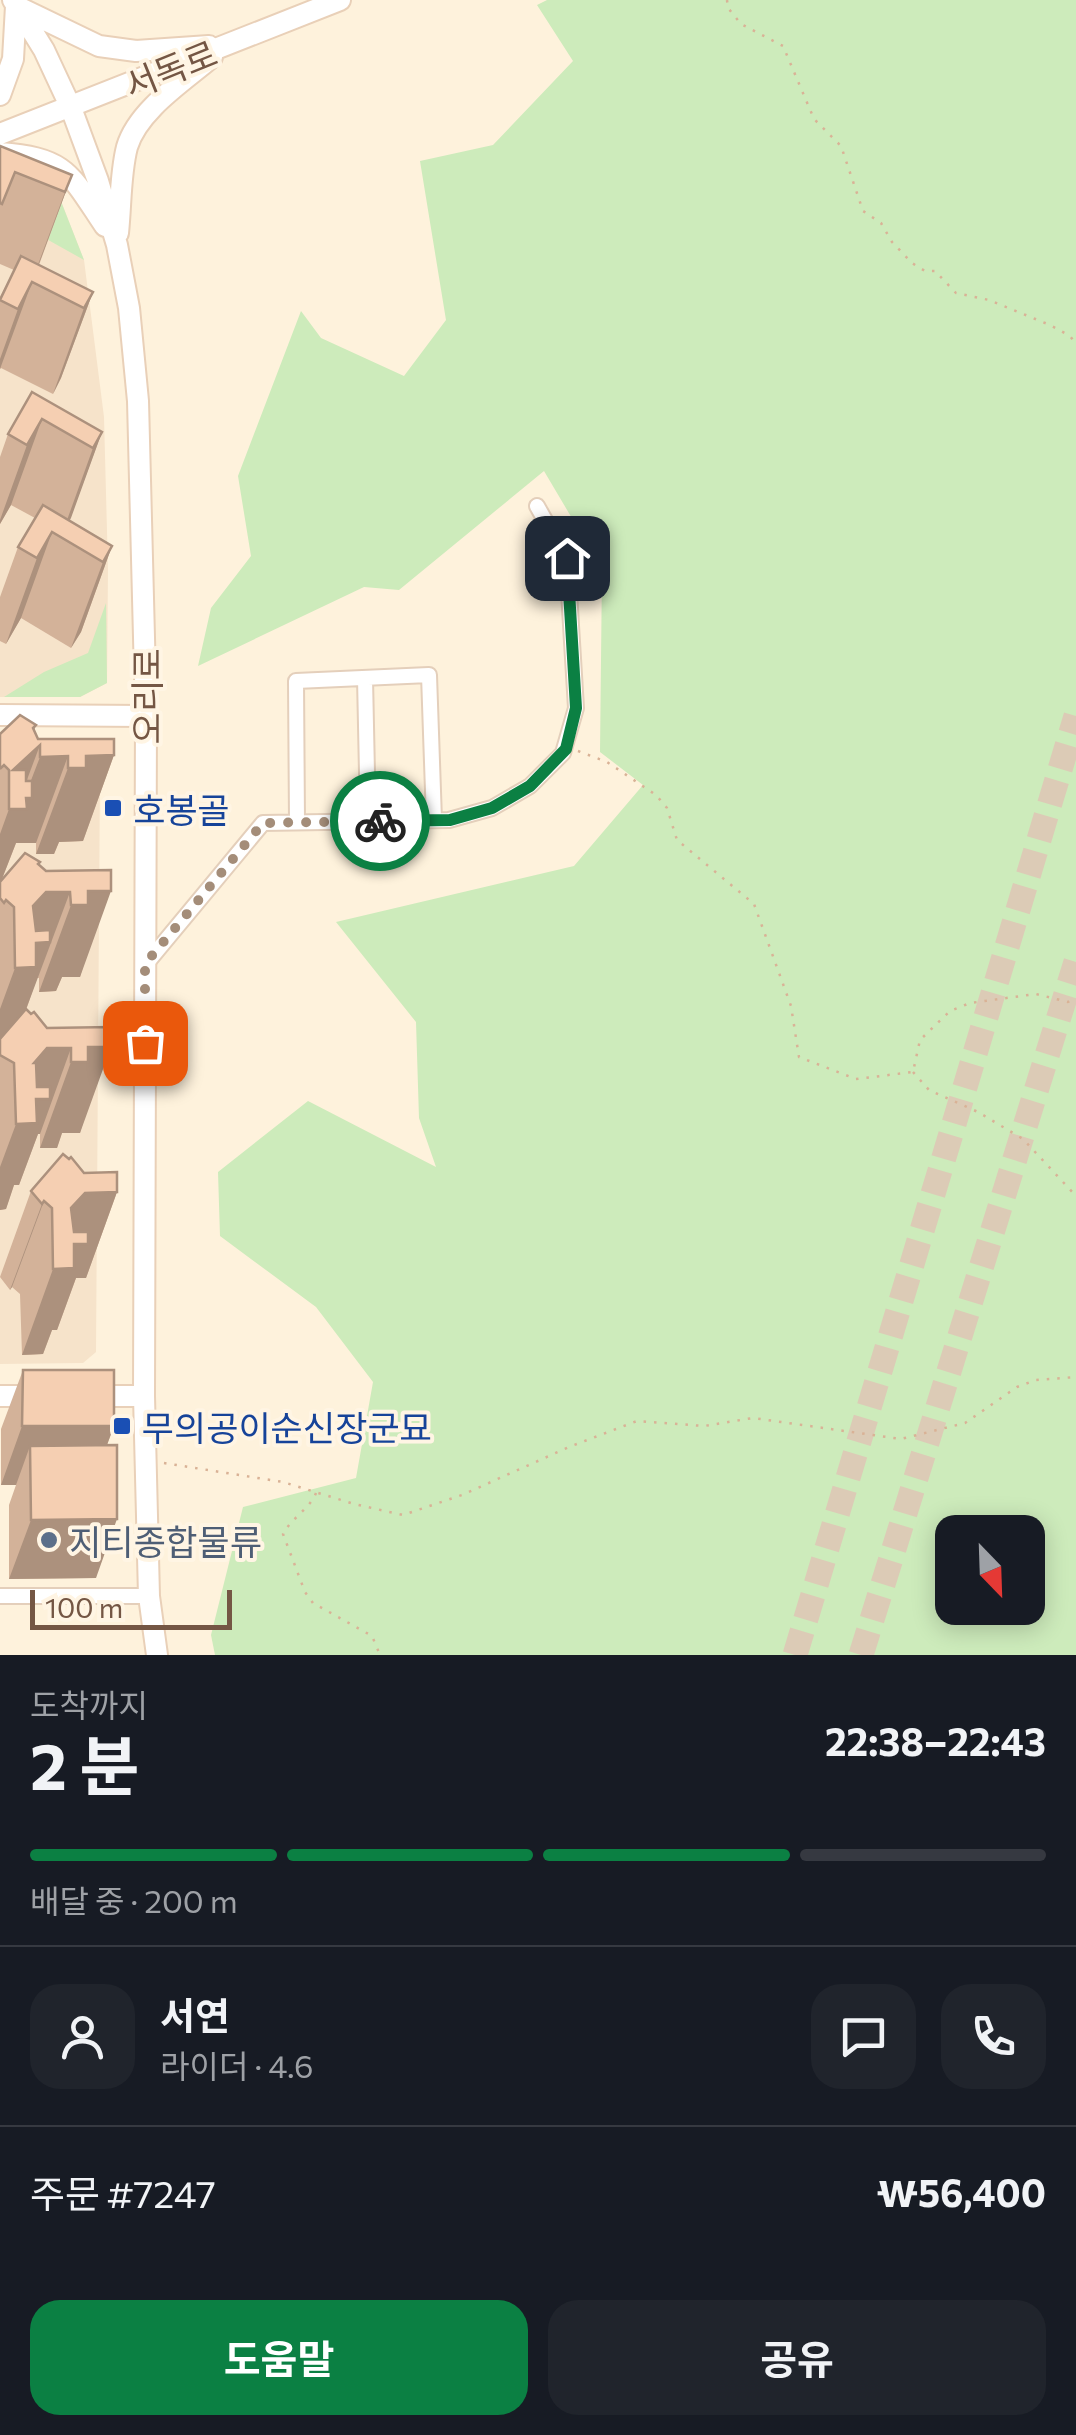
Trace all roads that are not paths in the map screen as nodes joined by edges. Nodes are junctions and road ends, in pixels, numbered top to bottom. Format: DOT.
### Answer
graph roads {
  1 [pos="340,0"];
  2 [pos="15,3"];
  3 [pos="226,46"];
  4 [pos="0,95"];
  5 [pos="71,108"];
  6 [pos="0,134"];
  7 [pos="0,153"];
  8 [pos="117,245"];
  9 [pos="537,506"];
  10 [pos="365,678"];
  11 [pos="0,715"];
  12 [pos="146,716"];
  13 [pos="434,820"];
  14 [pos="368,821"];
  15 [pos="296,822"];
  16 [pos="145,964"];
  17 [pos="0,1396"];
  18 [pos="144,1396"];
  19 [pos="0,1596"];
  20 [pos="149,1596"];
  21 [pos="158,1655"];
  1 -- 3 [label="main road, 서독로"];
  2 -- 3 [label="main road"];
  2 -- 4 [label="main road"];
  2 -- 5 [label="main road, 오리로"];
  3 -- 5 [label="main road, 서독로"];
  3 -- 8 [label="main road"];
  5 -- 6 [label="main road, 서독로"];
  5 -- 8 [label="main road, 오리로"];
  7 -- 8 [label="main road"];
  8 -- 12 [label="main road, 오리로"];
  9 -- 13 [label="street"];
  10 -- 13 [label="street"];
  10 -- 14 [label="street"];
  10 -- 15 [label="street"];
  11 -- 12 [label="main road"];
  12 -- 16 [label="main road, 오리로"];
  13 -- 14 [label="street"];
  14 -- 15 [label="street"];
  15 -- 16 [label="street"];
  16 -- 18 [label="main road, 오리로"];
  17 -- 18 [label="main road"];
  18 -- 20 [label="main road, 오리로"];
  19 -- 20 [label="street"];
  20 -- 21 [label="main road, 오리로"];
}
